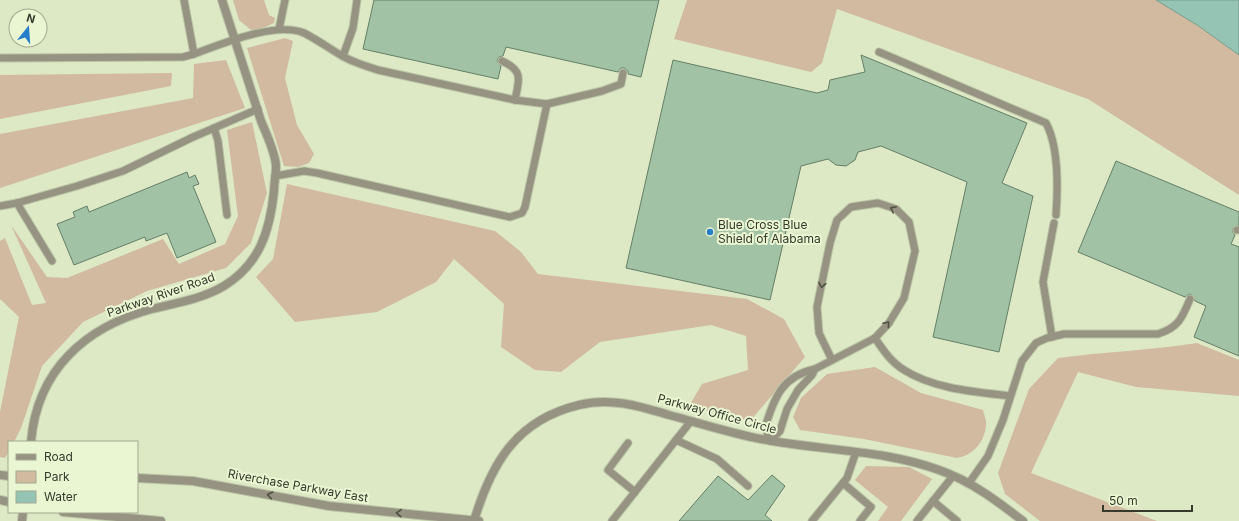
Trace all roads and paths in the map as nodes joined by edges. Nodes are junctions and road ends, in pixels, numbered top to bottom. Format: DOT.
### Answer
graph roads {
  1 [pos="184,0"];
  2 [pos="222,0"];
  3 [pos="284,0"];
  4 [pos="357,0"];
  5 [pos="278,29"];
  6 [pos="235,40"];
  7 [pos="879,52"];
  8 [pos="194,54"];
  9 [pos="343,56"];
  10 [pos="0,58"];
  11 [pos="502,61"];
  12 [pos="623,73"];
  13 [pos="515,100"];
  14 [pos="547,104"];
  15 [pos="258,109"];
  16 [pos="214,128"];
  17 [pos="275,176"];
  18 [pos="17,204"];
  19 [pos="0,206"];
  20 [pos="1056,215"];
  21 [pos="227,216"];
  22 [pos="1054,223"];
  23 [pos="52,261"];
  24 [pos="1190,299"];
  25 [pos="1052,337"];
  26 [pos="875,338"];
  27 [pos="832,360"];
  28 [pos="815,369"];
  29 [pos="1010,396"];
  30 [pos="691,421"];
  31 [pos="676,440"];
  32 [pos="31,441"];
  33 [pos="770,441"];
  34 [pos="628,443"];
  35 [pos="856,452"];
  36 [pos="953,476"];
  37 [pos="138,478"];
  38 [pos="843,483"];
  39 [pos="969,483"];
  40 [pos="748,486"];
  41 [pos="635,492"];
  42 [pos="933,501"];
  43 [pos="74,513"];
  44 [pos="161,521"];
  45 [pos="476,521"];
  46 [pos="612,521"];
  47 [pos="812,521"];
  48 [pos="860,521"];
  49 [pos="917,521"];
  50 [pos="957,521"];
  51 [pos="1023,521"];
  1 -- 8 [label="lane"];
  2 -- 6 [label="street, Parkway River Road"];
  3 -- 5 [label="lane"];
  4 -- 9 [label="lane"];
  5 -- 6 [label="lane"];
  5 -- 9 [label="lane"];
  6 -- 8 [label="lane"];
  6 -- 15 [label="street, Parkway River Road"];
  7 -- 20 [label="lane"];
  8 -- 10 [label="lane"];
  9 -- 13 [label="lane"];
  11 -- 13 [label="lane"];
  12 -- 14 [label="lane"];
  13 -- 14 [label="lane"];
  14 -- 17 [label="lane"];
  15 -- 16 [label="lane"];
  15 -- 17 [label="street, Parkway River Road"];
  16 -- 18 [label="lane"];
  16 -- 21 [label="lane"];
  17 -- 32 [label="street, Parkway River Road"];
  18 -- 19 [label="lane"];
  18 -- 23 [label="lane"];
  22 -- 25 [label="lane"];
  24 -- 25 [label="lane"];
  25 -- 29 [label="lane"];
  26 -- 27 [label="lane"];
  26 -- 27 [label="lane, one-way"];
  26 -- 29 [label="lane"];
  27 -- 28 [label="lane"];
  28 -- 33 [label="lane"];
  28 -- 33 [label="lane"];
  29 -- 39 [label="lane"];
  30 -- 31 [label="lane"];
  30 -- 33 [label="street, Parkway Office Circle"];
  30 -- 45 [label="street, Parkway Office Circle"];
  31 -- 40 [label="lane"];
  31 -- 41 [label="lane"];
  33 -- 35 [label="street, Parkway Office Circle"];
  34 -- 41 [label="lane"];
  35 -- 36 [label="street, Parkway Office Circle"];
  35 -- 38 [label="lane"];
  36 -- 39 [label="street, Parkway Office Circle"];
  36 -- 42 [label="lane"];
  45 -- 37 [label="street, Riverchase Parkway East, one-way"];
  38 -- 47 [label="lane"];
  38 -- 48 [label="lane"];
  39 -- 51 [label="street, Parkway Office Circle"];
  41 -- 46 [label="lane"];
  42 -- 49 [label="lane"];
  42 -- 50 [label="lane"];
  43 -- 44 [label="street"];
}
